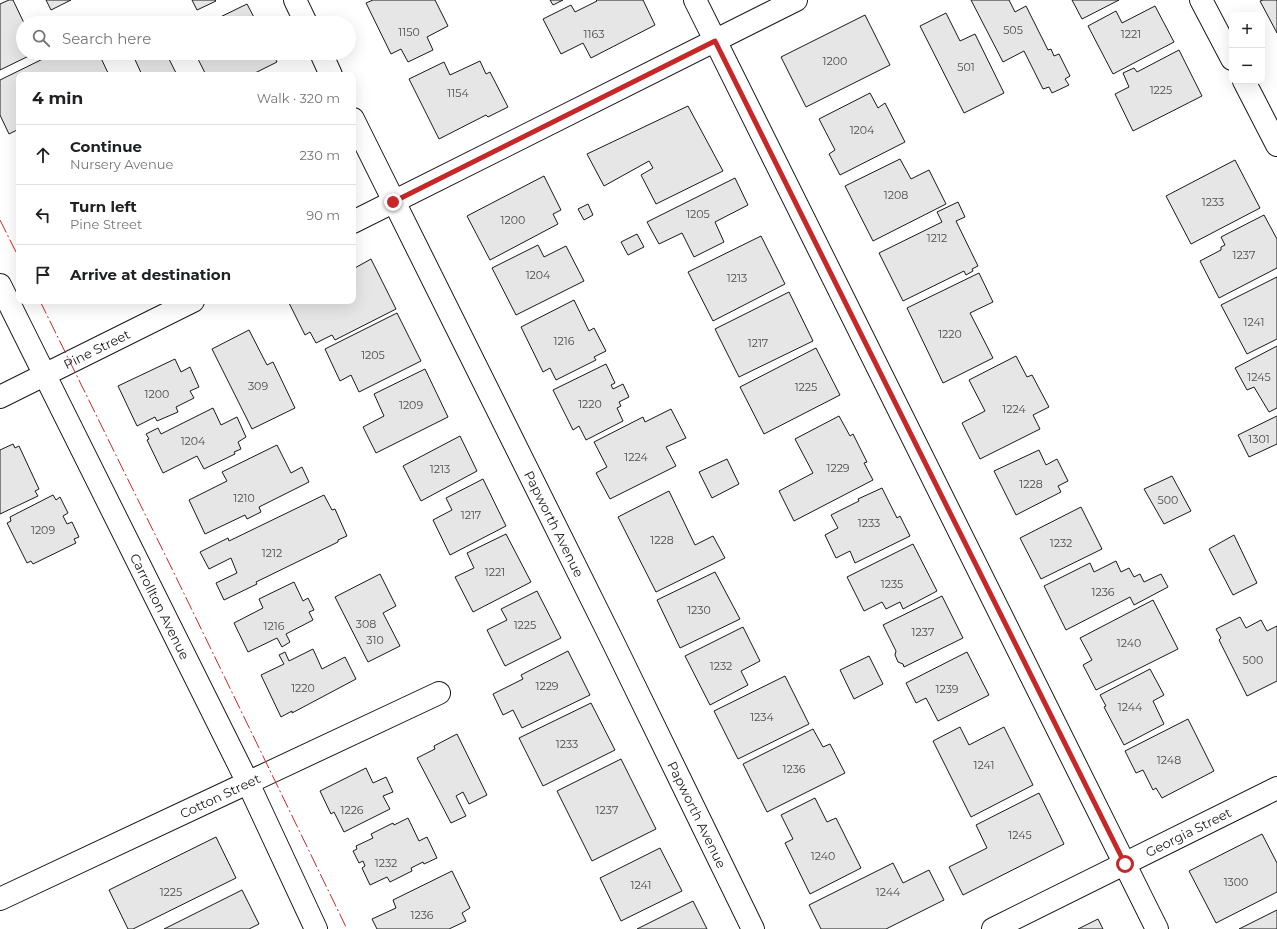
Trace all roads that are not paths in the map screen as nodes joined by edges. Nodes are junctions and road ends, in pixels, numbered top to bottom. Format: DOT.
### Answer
graph roads {
  1 [pos="295,0"];
  2 [pos="695,0"];
  3 [pos="796,0"];
  4 [pos="1201,0"];
  5 [pos="303,16"];
  6 [pos="715,41"];
  7 [pos="1229,53"];
  8 [pos="324,60"];
  9 [pos="330,72"];
  10 [pos="1246,84"];
  11 [pos="356,125"];
  12 [pos="1277,145"];
  13 [pos="393,202"];
  14 [pos="356,220"];
  15 [pos="0,285"];
  16 [pos="187,304"];
  17 [pos="44,375"];
  18 [pos="0,397"];
  19 [pos="439,693"];
  20 [pos="248,784"];
  21 [pos="1277,788"];
  22 [pos="1125,864"];
  23 [pos="0,899"];
  24 [pos="316,929"];
  25 [pos="753,929"];
  26 [pos="993,929"];
  27 [pos="1157,929"];
  1 -- 5 [label="street"];
  2 -- 6 [label="street"];
  3 -- 6 [label="street"];
  4 -- 7 [label="street"];
  6 -- 13 [label="street"];
  6 -- 22 [label="street"];
  8 -- 9 [label="street"];
  10 -- 12 [label="street"];
  11 -- 13 [label="street, Papworth Avenue"];
  13 -- 14 [label="street"];
  13 -- 25 [label="street, Papworth Avenue"];
  15 -- 17 [label="street, Carrollton Avenue"];
  16 -- 17 [label="street, Pine Street"];
  17 -- 18 [label="street, Pine Street"];
  17 -- 20 [label="street, Carrollton Avenue"];
  19 -- 20 [label="street, Cotton Street"];
  20 -- 23 [label="street, Cotton Street"];
  20 -- 24 [label="street, Carrollton Avenue"];
  21 -- 22 [label="street, Georgia Street"];
  22 -- 26 [label="street, Georgia Street"];
  22 -- 27 [label="street"];
}
